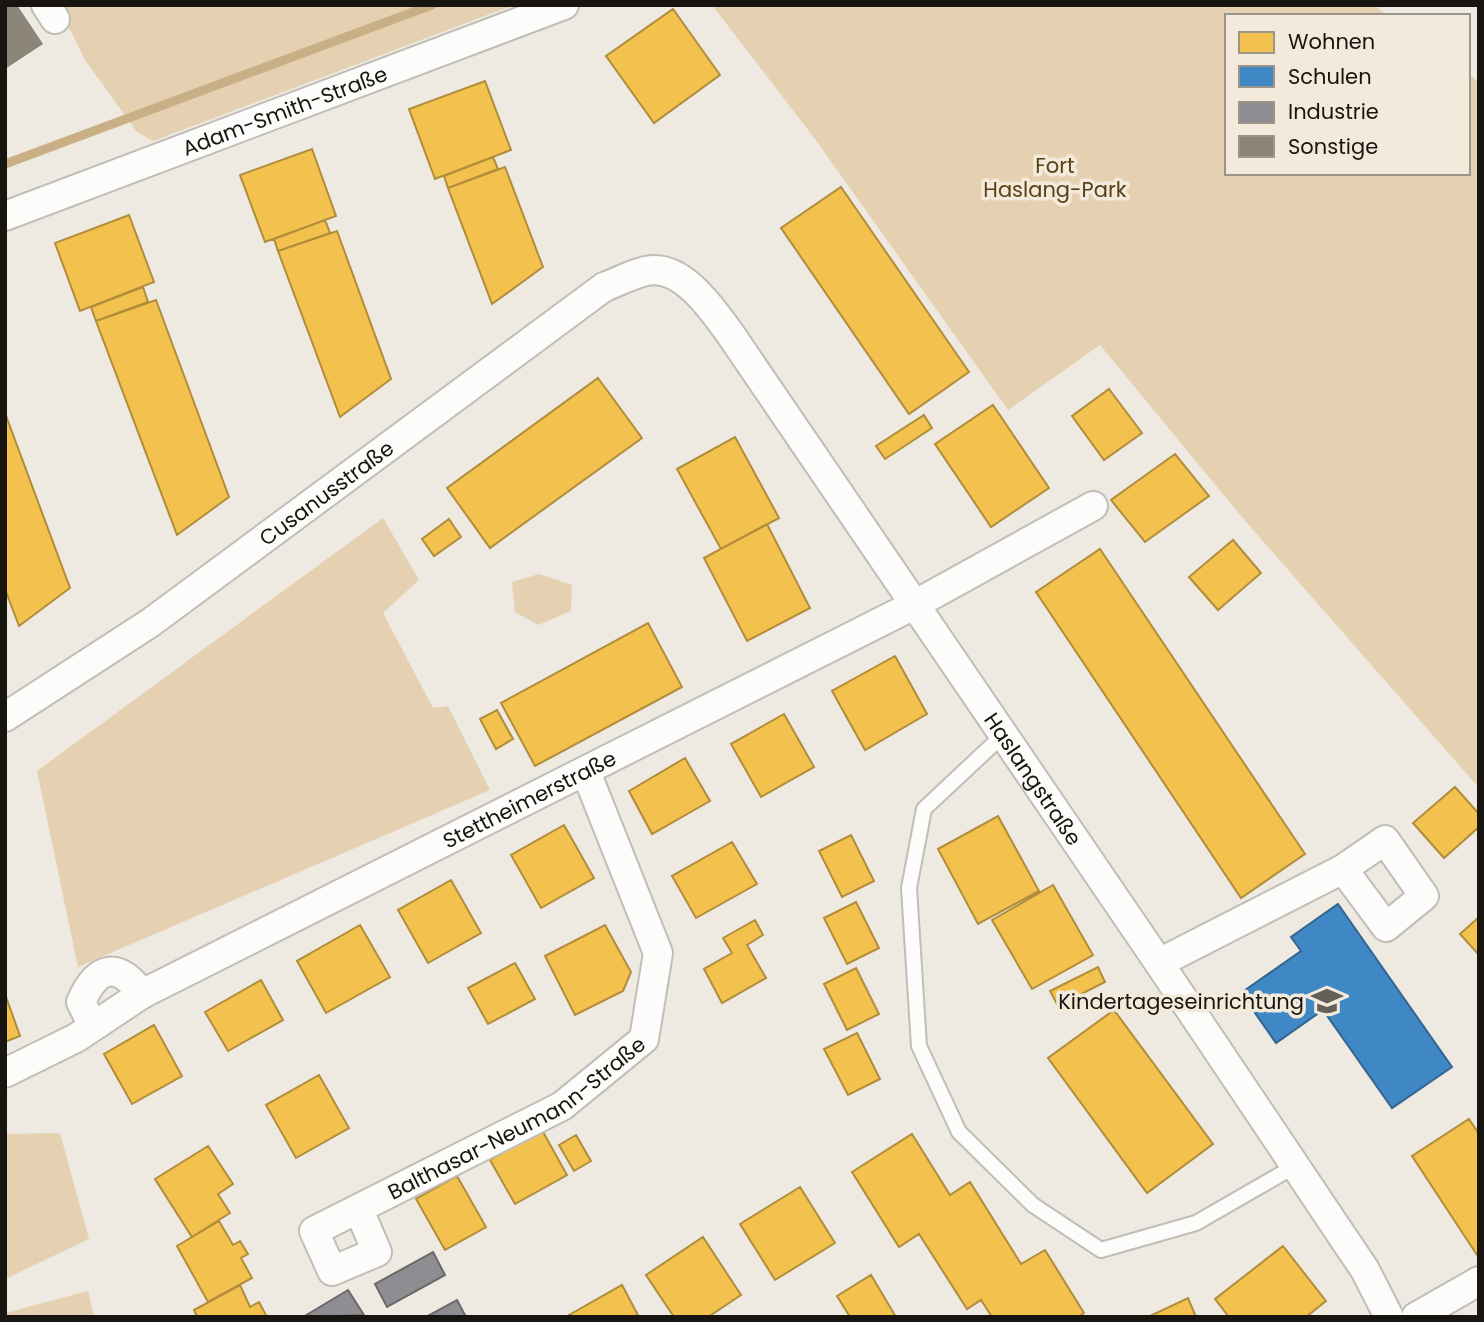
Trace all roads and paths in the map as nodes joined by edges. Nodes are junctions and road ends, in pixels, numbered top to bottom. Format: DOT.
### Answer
graph roads {
  1 [pos="564,5"];
  2 [pos="5,216"];
  3 [pos="649,270"];
  4 [pos="1093,506"];
  5 [pos="914,605"];
  6 [pos="5,717"];
  7 [pos="1003,736"];
  8 [pos="586,772"];
  9 [pos="1343,869"];
  10 [pos="1159,963"];
  11 [pos="142,994"];
  12 [pos="99,1023"];
  13 [pos="5,1073"];
  14 [pos="1295,1166"];
  15 [pos="359,1210"];
  16 [pos="1479,1281"];
  17 [pos="1389,1317"];
  18 [pos="1416,1317"];
  1 -- 2 [label="street, Adam-Smith-Straße"];
  3 -- 5 [label="street, Haslangstraße"];
  3 -- 6 [label="street, Cusanusstraße"];
  4 -- 5 [label="street, Stettheimerstraße"];
  5 -- 7 [label="street, Haslangstraße"];
  5 -- 8 [label="street, Stettheimerstraße"];
  7 -- 10 [label="street, Haslangstraße"];
  7 -- 14 [label="lane"];
  8 -- 11 [label="street, Stettheimerstraße"];
  8 -- 15 [label="street, Balthasar-Neumann-Straße"];
  9 -- 10 [label="street"];
  10 -- 14 [label="street, Haslangstraße"];
  11 -- 12 [label="street, Stettheimerstraße"];
  11 -- 12 [label="street"];
  12 -- 13 [label="street, Stettheimerstraße"];
  14 -- 17 [label="street, Haslangstraße"];
  16 -- 18 [label="street"];
}
